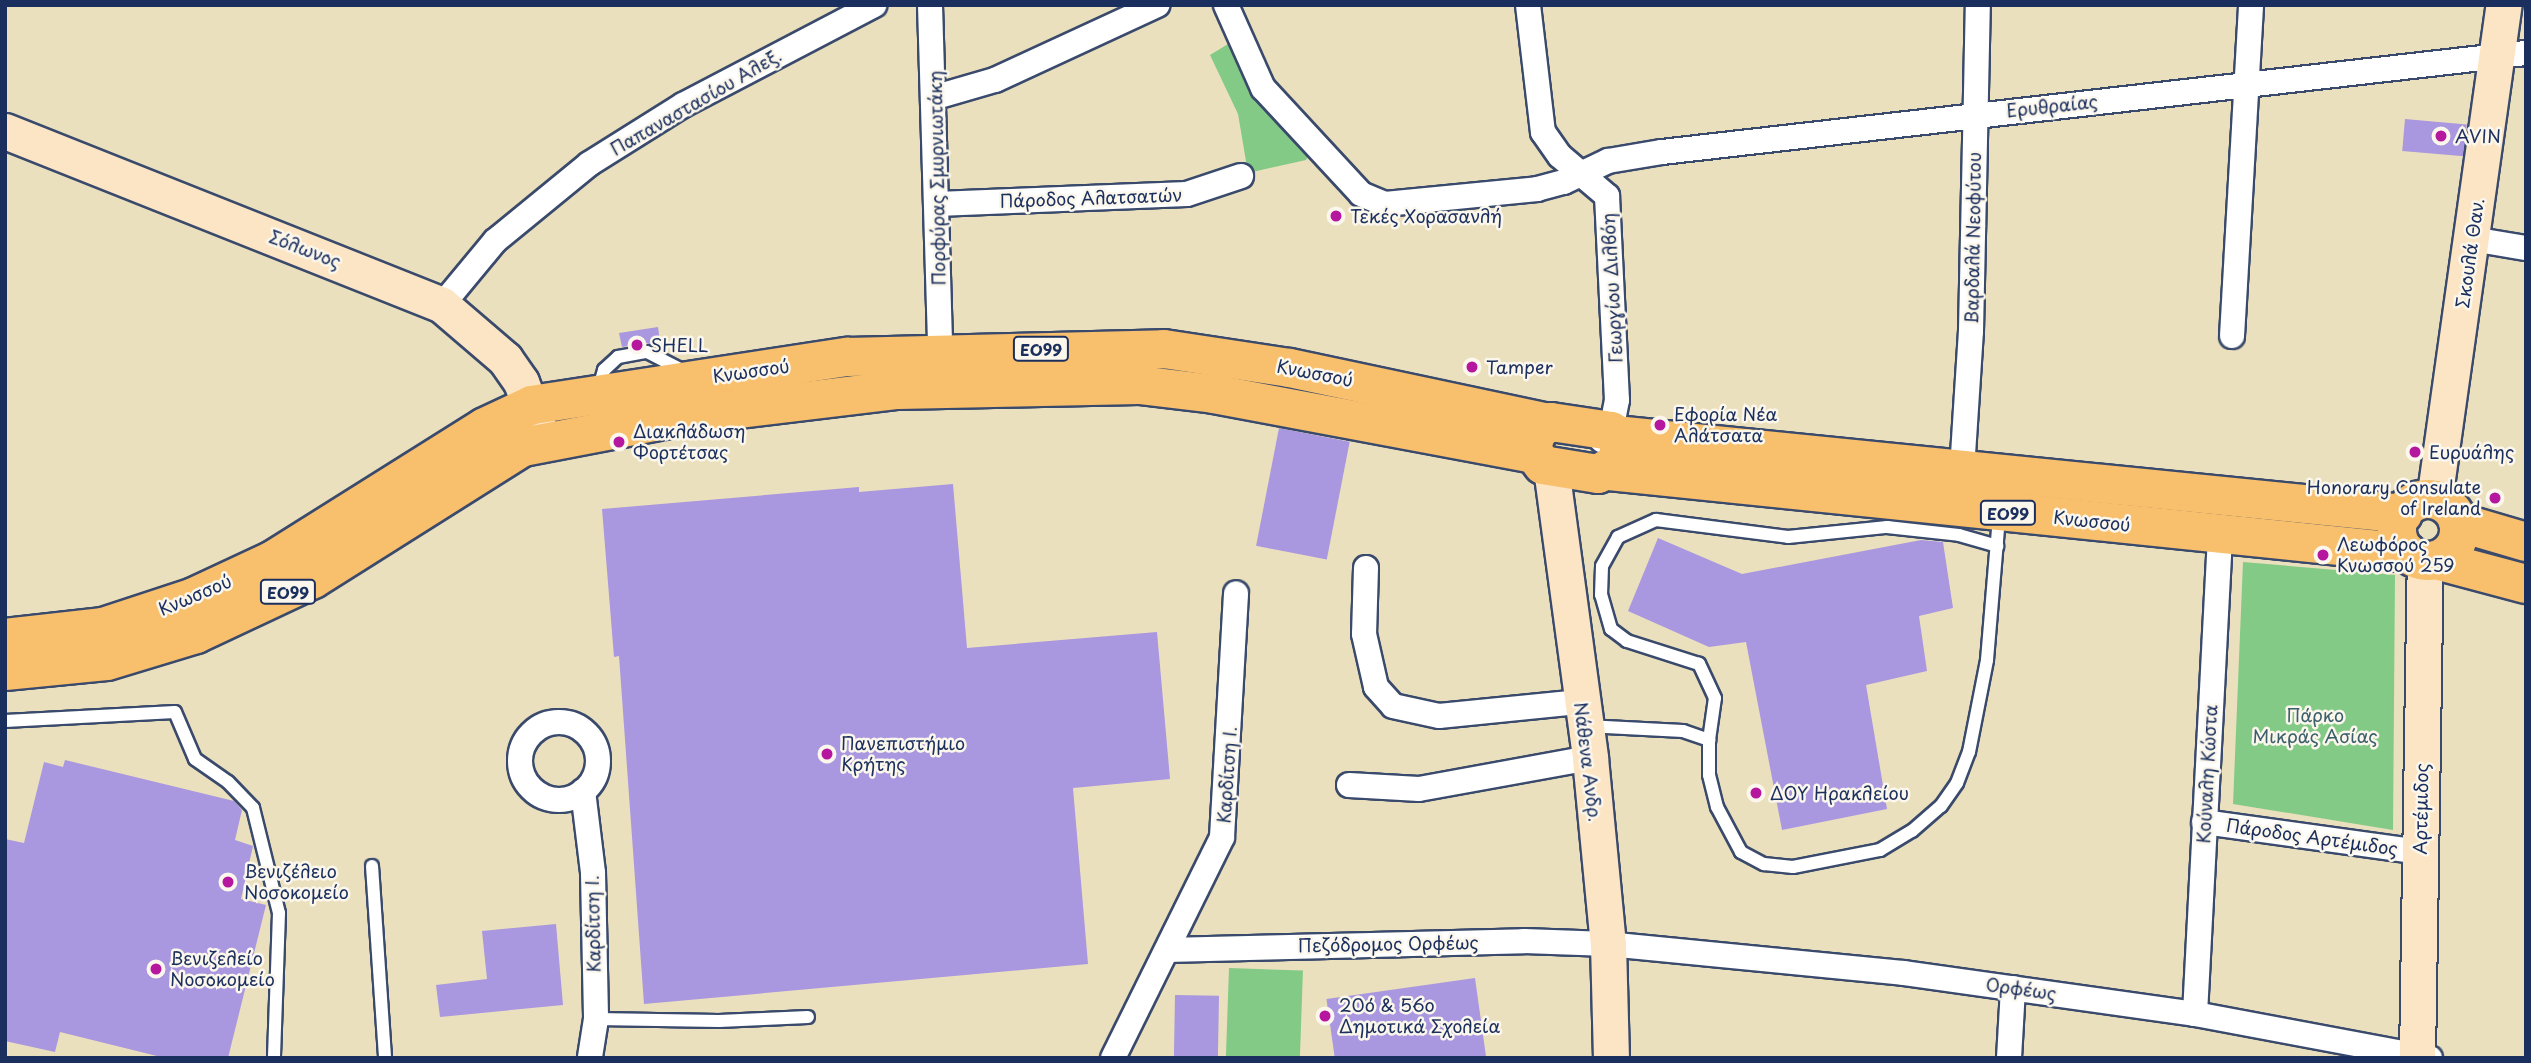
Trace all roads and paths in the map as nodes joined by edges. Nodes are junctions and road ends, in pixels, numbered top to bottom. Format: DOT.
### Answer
graph roads {
  1 [pos="874,5"];
  2 [pos="930,5"];
  3 [pos="1157,5"];
  4 [pos="1226,5"];
  5 [pos="1528,5"];
  6 [pos="1978,5"];
  7 [pos="2251,5"];
  8 [pos="2504,5"];
  9 [pos="2512,54"];
  10 [pos="2249,84"];
  11 [pos="936,97"];
  12 [pos="1976,115"];
  13 [pos="5,131"];
  14 [pos="1583,173"];
  15 [pos="1241,176"];
  16 [pos="937,204"];
  17 [pos="2472,239"];
  18 [pos="2526,248"];
  19 [pos="442,305"];
  20 [pos="2232,336"];
  21 [pos="940,351"];
  22 [pos="537,423"];
  23 [pos="1609,445"];
  24 [pos="1544,448"];
  25 [pos="1962,470"];
  26 [pos="2432,512"];
  27 [pos="1998,529"];
  28 [pos="2220,534"];
  29 [pos="2526,542"];
  30 [pos="2423,558"];
  31 [pos="1366,568"];
  32 [pos="2526,584"];
  33 [pos="1236,593"];
  34 [pos="5,638"];
  35 [pos="5,671"];
  36 [pos="5,721"];
  37 [pos="1585,728"];
  38 [pos="1709,740"];
  39 [pos="1349,785"];
  40 [pos="583,791"];
  41 [pos="2204,821"];
  42 [pos="2420,852"];
  43 [pos="372,866"];
  44 [pos="1608,944"];
  45 [pos="1167,950"];
  46 [pos="2012,988"];
  47 [pos="2194,1014"];
  48 [pos="808,1017"];
  49 [pos="596,1018"];
  50 [pos="2422,1057"];
  51 [pos="274,1058"];
  52 [pos="385,1058"];
  53 [pos="590,1058"];
  54 [pos="1114,1058"];
  55 [pos="1611,1058"];
  56 [pos="2009,1058"];
  1 -- 19 [label="street, Παπαναστασίου Αλεξ."];
  2 -- 11 [label="street, Πορφύρας Σμυρνιωτάκη"];
  3 -- 11 [label="street"];
  4 -- 14 [label="street, Ερυθραίας"];
  5 -- 14 [label="street, Γεωργίου Διλβόη"];
  6 -- 12 [label="street, Βαρδαλά Νεοφύτου"];
  7 -- 10 [label="street"];
  8 -- 9 [label="street, Σκουλά Θαν."];
  9 -- 10 [label="street, Ερυθραίας"];
  9 -- 17 [label="street, Σκουλά Θαν."];
  10 -- 12 [label="street, Ερυθραίας"];
  10 -- 20 [label="street"];
  11 -- 16 [label="street, Πορφύρας Σμυρνιωτάκη"];
  12 -- 14 [label="street, Ερυθραίας"];
  12 -- 25 [label="street, Βαρδαλά Νεοφύτου"];
  13 -- 19 [label="street, Σόλωνος"];
  14 -- 23 [label="street, Γεωργίου Διλβόη"];
  15 -- 16 [label="street, Πάροδος Αλατσατών"];
  16 -- 21 [label="street, Πορφύρας Σμυρνιωτάκη"];
  17 -- 18 [label="street"];
  17 -- 26 [label="street, Σκουλά Θαν."];
  19 -- 22 [label="street, Σόλωνος"];
  21 -- 22 [label="main road, Κνωσσού / ΕΟ99"];
  21 -- 24 [label="main road, Κνωσσού / ΕΟ99"];
  22 -- 24 [label="main road, Κνωσσού / ΕΟ99"];
  22 -- 34 [label="main road, Κνωσσού / ΕΟ99"];
  22 -- 35 [label="main road, Κνωσσού / ΕΟ99"];
  23 -- 24 [label="main road, ΕΟ99"];
  23 -- 25 [label="main road, ΕΟ99"];
  23 -- 27 [label="main road, Κνωσσού / ΕΟ99"];
  24 -- 37 [label="street, Νάθενα Ανδρ."];
  25 -- 26 [label="main road, ΕΟ99"];
  26 -- 29 [label="main road, ΕΟ99"];
  26 -- 30 [label="main road"];
  26 -- 30 [label="main road"];
  27 -- 28 [label="main road, Κνωσσού / ΕΟ99"];
  27 -- 38 [label="lane"];
  27 -- 38 [label="lane"];
  28 -- 30 [label="main road, Κνωσσού / ΕΟ99"];
  28 -- 41 [label="street, Κούναλη Κώστα"];
  30 -- 32 [label="main road, Κνωσσού / ΕΟ99"];
  30 -- 42 [label="street, Αρτέμιδος"];
  31 -- 37 [label="street"];
  33 -- 45 [label="street, Καρδίτση Ι."];
  36 -- 51 [label="lane"];
  37 -- 38 [label="lane"];
  37 -- 39 [label="street"];
  37 -- 44 [label="street, Νάθενα Ανδρ."];
  40 -- 40 [label="street"];
  40 -- 49 [label="street, Καρδίτση Ι."];
  41 -- 42 [label="street, Πάροδος Αρτέμιδος"];
  41 -- 47 [label="street, Κούναλη Κώστα"];
  42 -- 50 [label="street, Αρτέμιδος"];
  43 -- 52 [label="lane"];
  44 -- 45 [label="street, Πεζόδρομος Ορφέως"];
  44 -- 46 [label="street, Ορφέως"];
  44 -- 55 [label="street, Νάθενα Ανδρ."];
  45 -- 54 [label="street, Καρδίτση Ι."];
  46 -- 47 [label="street, Ορφέως"];
  46 -- 56 [label="street"];
  47 -- 50 [label="street, Ορφέως"];
  48 -- 49 [label="lane"];
  49 -- 53 [label="street, Καρδίτση Ι."];
}
